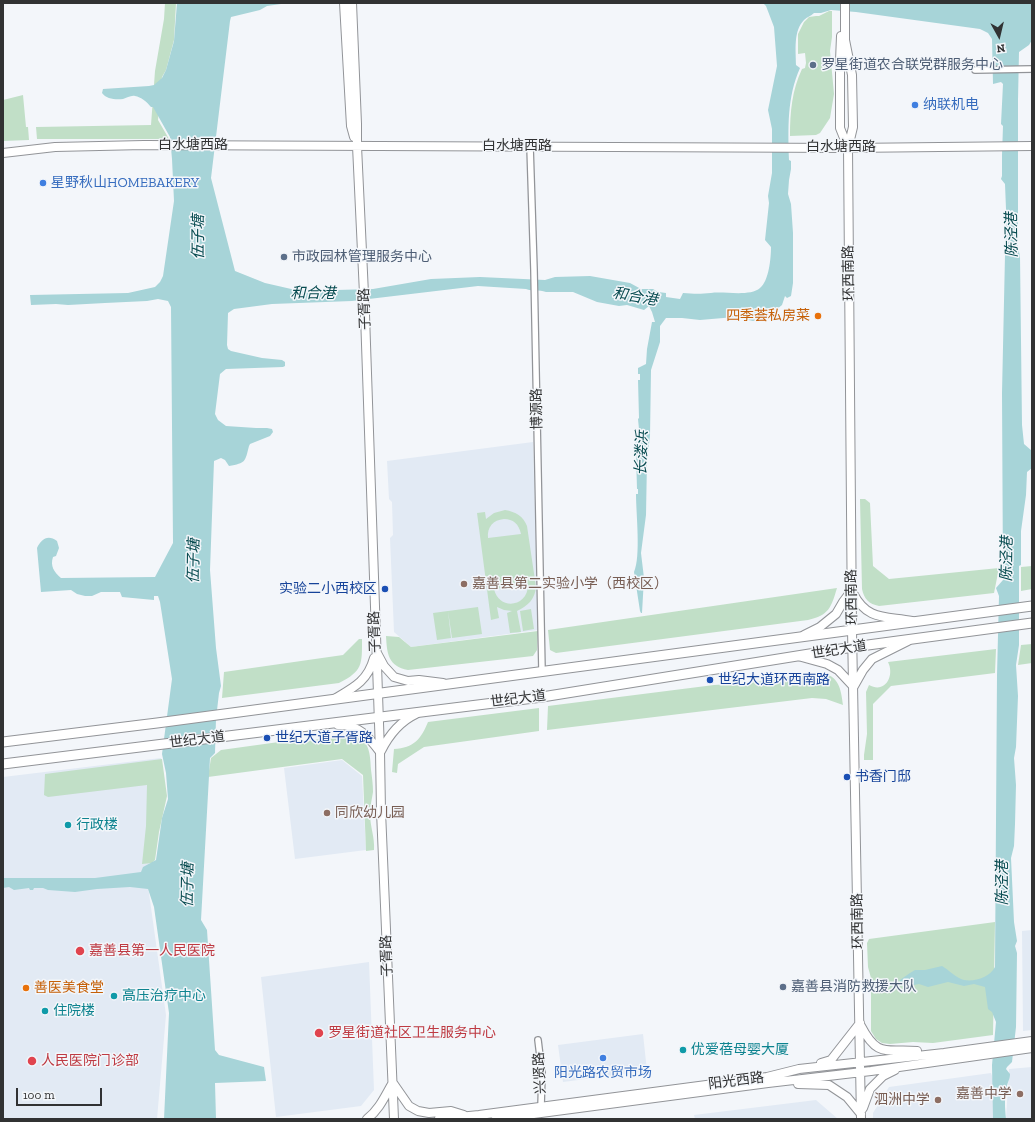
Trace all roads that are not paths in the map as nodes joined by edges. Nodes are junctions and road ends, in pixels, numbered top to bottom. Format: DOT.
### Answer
graph roads {
  1 [pos="344,3"];
  2 [pos="352,3"];
  3 [pos="841,3"];
  4 [pos="845,3"];
  5 [pos="843,40"];
  6 [pos="975,70"];
  7 [pos="1032,70"];
  8 [pos="357,146"];
  9 [pos="530,146"];
  10 [pos="1032,146"];
  11 [pos="848,148"];
  12 [pos="3,153"];
  13 [pos="852,590"];
  14 [pos="1032,606"];
  15 [pos="918,622"];
  16 [pos="1032,623"];
  17 [pos="852,630"];
  18 [pos="795,638"];
  19 [pos="910,640"];
  20 [pos="852,648"];
  21 [pos="376,651"];
  22 [pos="797,656"];
  23 [pos="542,671"];
  24 [pos="450,683"];
  25 [pos="853,686"];
  26 [pos="377,693"];
  27 [pos="335,699"];
  28 [pos="420,712"];
  29 [pos="379,717"];
  30 [pos="313,725"];
  31 [pos="3,742"];
  32 [pos="380,752"];
  33 [pos="3,764"];
  34 [pos="860,1023"];
  35 [pos="538,1040"];
  36 [pos="1032,1041"];
  37 [pos="1017,1046"];
  38 [pos="1032,1048"];
  39 [pos="989,1050"];
  40 [pos="931,1054"];
  41 [pos="860,1062"];
  42 [pos="902,1067"];
  43 [pos="799,1069"];
  44 [pos="860,1071"];
  45 [pos="781,1081"];
  46 [pos="393,1083"];
  47 [pos="542,1113"];
  48 [pos="466,1116"];
  49 [pos="861,1117"];
  50 [pos="367,1119"];
  51 [pos="394,1119"];
  52 [pos="439,1119"];
  53 [pos="496,1119"];
  1 -- 8 [label="street, 子胥路"];
  2 -- 8 [label="street, 子胥路"];
  3 -- 5 [label="street, 环西南路"];
  4 -- 5 [label="street, 环西南路"];
  5 -- 11 [label="street, 环西南路"];
  5 -- 11 [label="street, 环西南路"];
  6 -- 7 [label="street"];
  8 -- 9 [label="street, 白水塘西路"];
  8 -- 12 [label="street, 白水塘西路"];
  8 -- 21 [label="street, 子胥路"];
  9 -- 11 [label="street, 白水塘西路"];
  9 -- 23 [label="street, 博源路"];
  10 -- 11 [label="street, 白水塘西路"];
  11 -- 13 [label="street, 环西南路"];
  13 -- 15 [label="street"];
  13 -- 17 [label="street, 环西南路"];
  13 -- 18 [label="street"];
  14 -- 15 [label="main road, 世纪大道"];
  15 -- 17 [label="main road, 世纪大道"];
  16 -- 19 [label="main road, 世纪大道"];
  17 -- 18 [label="main road, 世纪大道"];
  17 -- 20 [label="street, 环西南路"];
  18 -- 23 [label="main road, 世纪大道"];
  19 -- 20 [label="main road, 世纪大道"];
  19 -- 25 [label="street"];
  20 -- 22 [label="main road, 世纪大道"];
  20 -- 25 [label="street, 环西南路"];
  21 -- 24 [label="street"];
  21 -- 26 [label="street, 子胥路"];
  21 -- 27 [label="street"];
  22 -- 25 [label="street"];
  22 -- 28 [label="main road, 世纪大道"];
  23 -- 24 [label="main road, 世纪大道"];
  24 -- 26 [label="main road, 世纪大道"];
  25 -- 34 [label="street, 环西南路"];
  26 -- 27 [label="main road, 世纪大道"];
  26 -- 29 [label="street, 子胥路"];
  27 -- 31 [label="main road, 世纪大道"];
  28 -- 29 [label="main road, 世纪大道"];
  28 -- 32 [label="street"];
  29 -- 30 [label="main road, 世纪大道"];
  29 -- 32 [label="street, 子胥路"];
  30 -- 32 [label="street"];
  30 -- 33 [label="main road, 世纪大道"];
  32 -- 46 [label="street, 子胥路"];
  34 -- 40 [label="street"];
  34 -- 41 [label="street, 环西南路"];
  34 -- 43 [label="street"];
  35 -- 47 [label="street, 兴贤路"];
  36 -- 37 [label="street, 阳光西路"];
  37 -- 38 [label="street"];
  37 -- 39 [label="street, 阳光西路"];
  39 -- 40 [label="street, 阳光西路"];
  39 -- 42 [label="street, 阳光西路"];
  40 -- 41 [label="street, 阳光西路"];
  41 -- 43 [label="street, 阳光西路"];
  41 -- 44 [label="street, 环西南路"];
  42 -- 44 [label="street, 阳光西路"];
  42 -- 49 [label="street"];
  43 -- 47 [label="street, 阳光西路"];
  44 -- 45 [label="street, 阳光西路"];
  44 -- 49 [label="street, 环西南路"];
  45 -- 47 [label="street, 阳光西路"];
  45 -- 49 [label="street"];
  46 -- 48 [label="street"];
  46 -- 50 [label="street"];
  46 -- 51 [label="street, 子胥路"];
  47 -- 48 [label="street, 阳光西路"];
  47 -- 53 [label="street, 阳光西路"];
  48 -- 52 [label="street, 阳光西路"];
}
